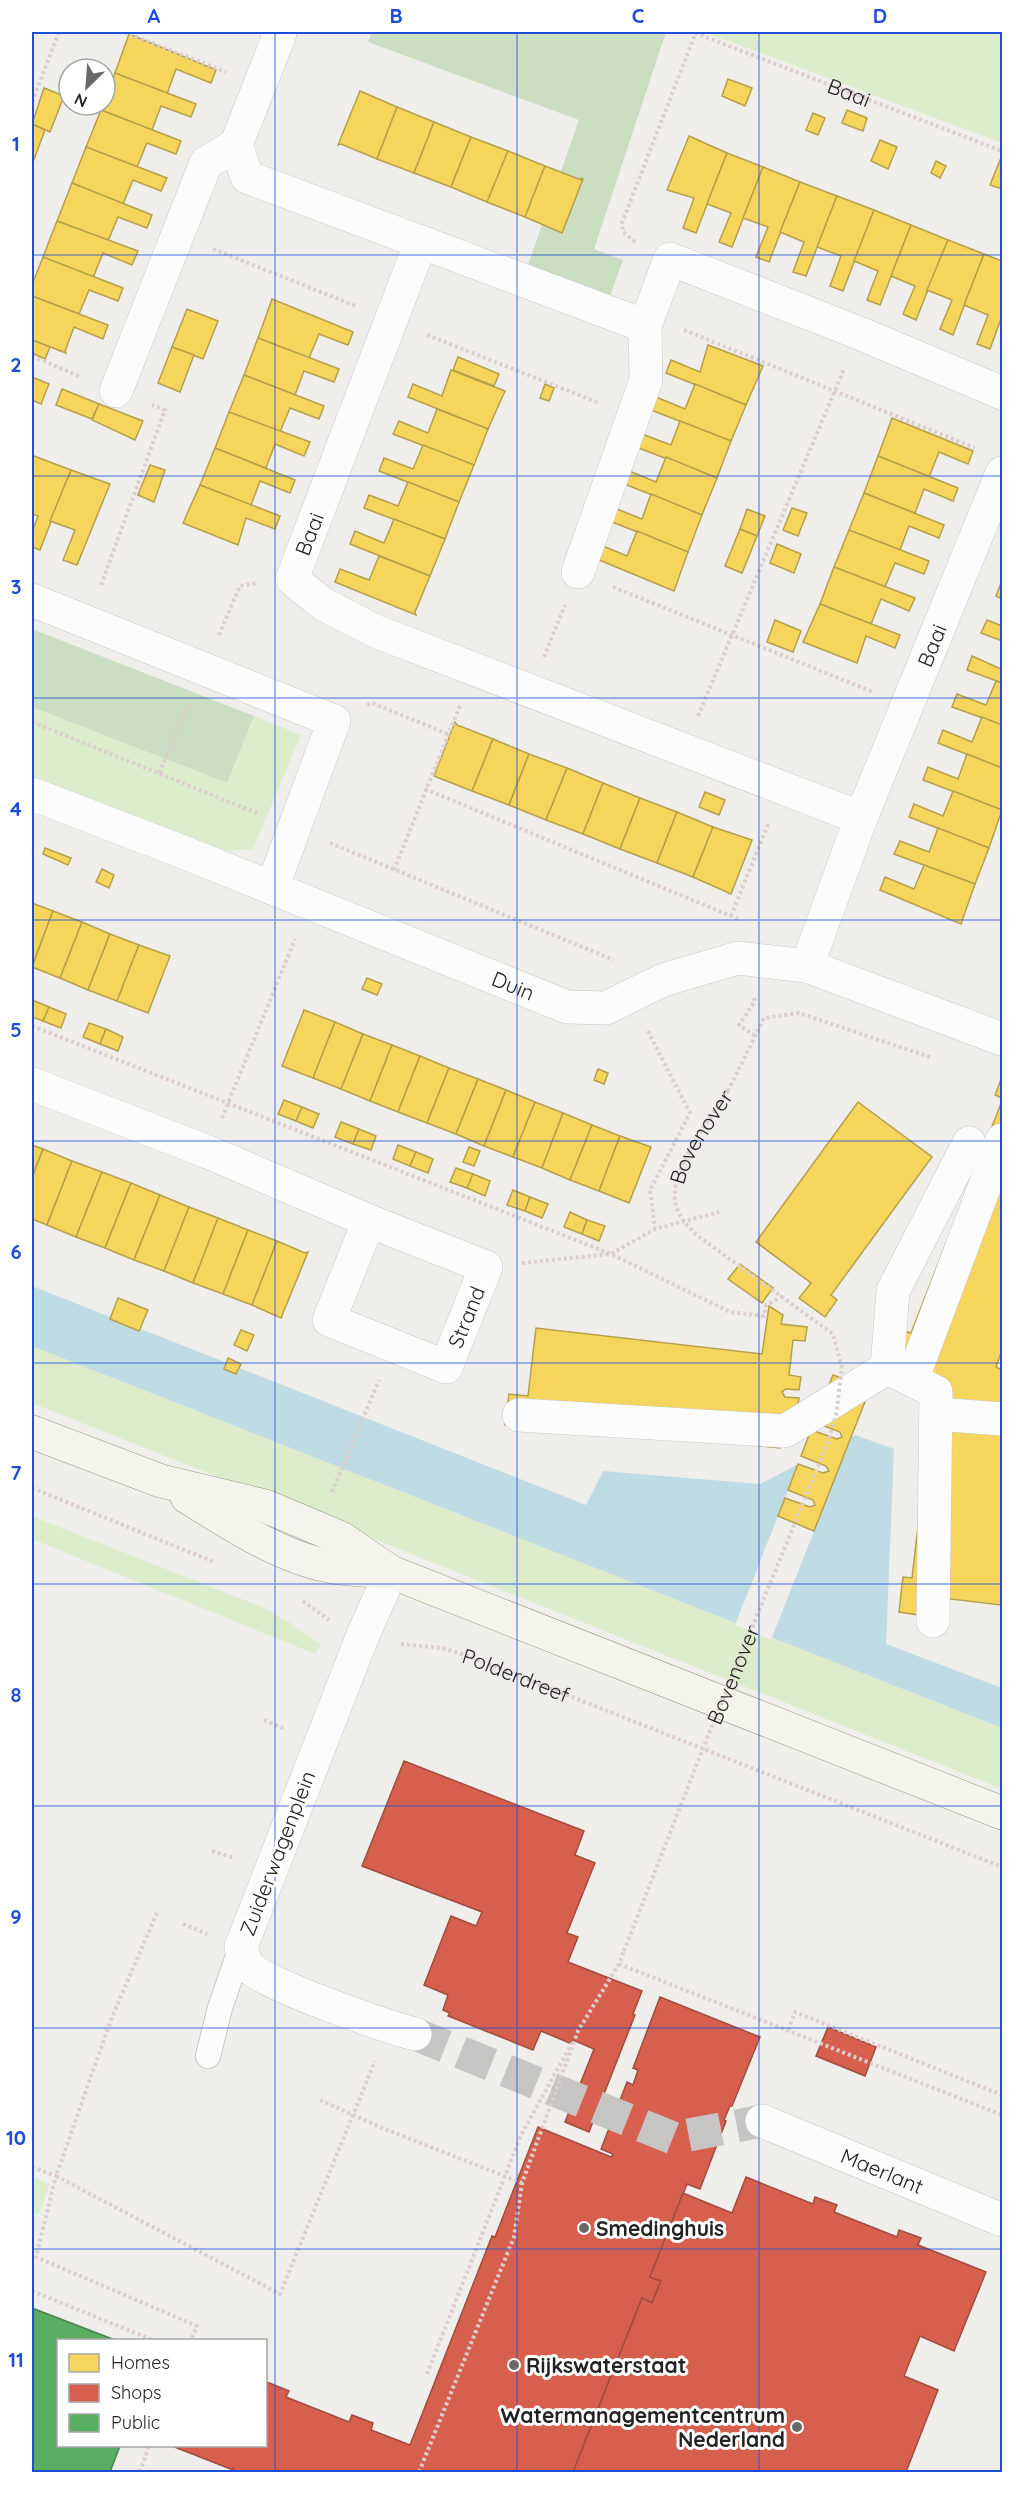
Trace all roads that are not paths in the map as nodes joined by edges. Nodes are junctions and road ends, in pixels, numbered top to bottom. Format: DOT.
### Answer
graph roads {
  1 [pos="277,32"];
  2 [pos="236,145"];
  3 [pos="421,242"];
  4 [pos="645,326"];
  5 [pos="116,391"];
  6 [pos="1002,393"];
  7 [pos="992,462"];
  8 [pos="578,572"];
  9 [pos="32,600"];
  10 [pos="32,794"];
  11 [pos="861,818"];
  12 [pos="272,888"];
  13 [pos="807,966"];
  14 [pos="1002,1039"];
  15 [pos="32,1084"];
  16 [pos="1002,1140"];
  17 [pos="969,1143"];
  18 [pos="369,1221"];
  19 [pos="899,1374"];
  20 [pos="936,1414"];
  21 [pos="519,1415"];
  22 [pos="1002,1419"];
  23 [pos="32,1432"];
  24 [pos="391,1572"];
  25 [pos="933,1621"];
  26 [pos="1002,1813"];
  27 [pos="241,1947"];
  28 [pos="402,2030"];
  29 [pos="208,2056"];
  30 [pos="762,2121"];
  31 [pos="1002,2220"];
  1 -- 2 [label="street"];
  2 -- 3 [label="street"];
  2 -- 5 [label="street"];
  3 -- 4 [label="street"];
  3 -- 11 [label="street, Baai"];
  4 -- 6 [label="street"];
  4 -- 8 [label="street"];
  7 -- 11 [label="street, Baai"];
  9 -- 12 [label="street"];
  10 -- 12 [label="street, Duin"];
  11 -- 13 [label="street, Baai"];
  12 -- 13 [label="street, Duin"];
  13 -- 14 [label="street, Duin"];
  15 -- 18 [label="street, Strand"];
  16 -- 19 [label="street"];
  17 -- 19 [label="street"];
  18 -- 18 [label="street, Strand"];
  19 -- 20 [label="street"];
  19 -- 21 [label="street"];
  20 -- 22 [label="street"];
  20 -- 25 [label="street"];
  23 -- 24 [label="street"];
  24 -- 26 [label="street"];
  24 -- 27 [label="street, Zuiderwagenplein"];
  27 -- 28 [label="street, Zuiderwagenplein"];
  27 -- 29 [label="lane"];
  30 -- 31 [label="street, Maerlant"];
}
